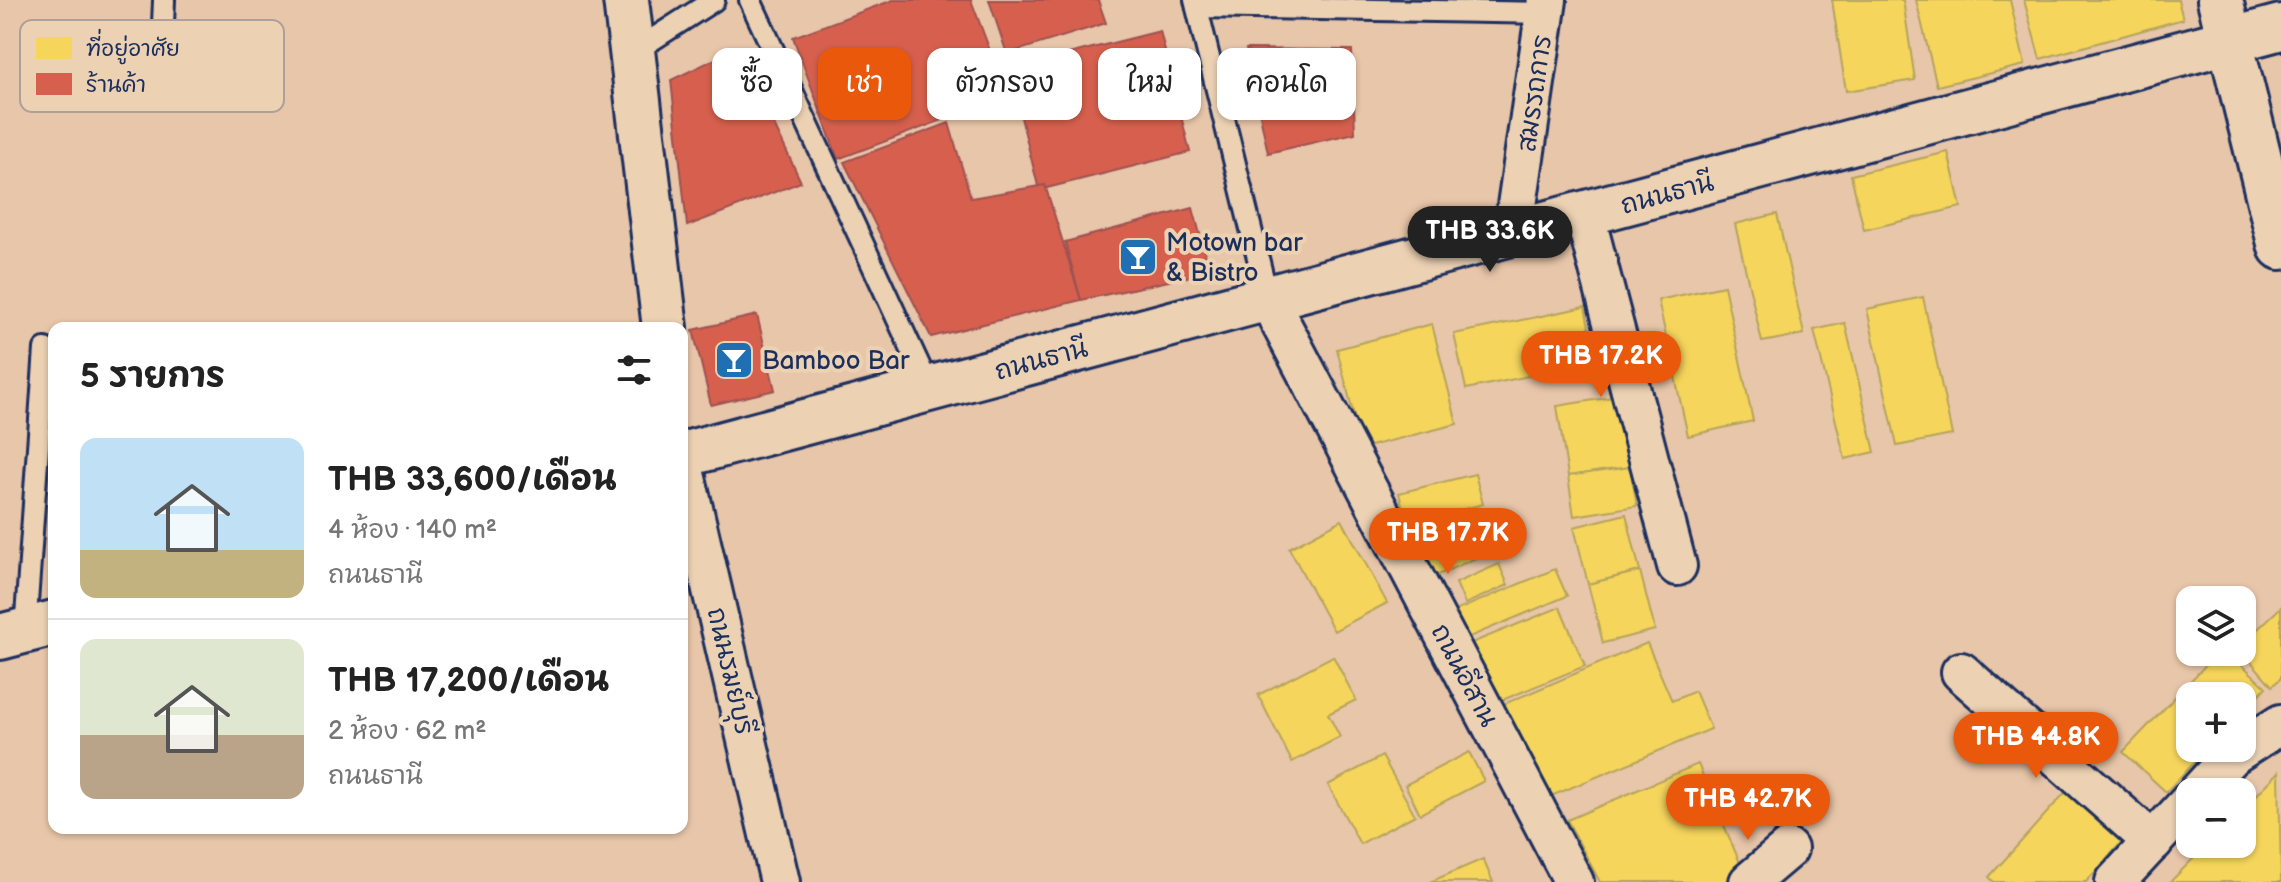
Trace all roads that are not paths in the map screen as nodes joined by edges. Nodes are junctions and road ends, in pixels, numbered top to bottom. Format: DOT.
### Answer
graph roads {
  1 [pos="164,0"];
  2 [pos="626,0"];
  3 [pos="714,0"];
  4 [pos="750,0"];
  5 [pos="1196,4"];
  6 [pos="1546,7"];
  7 [pos="163,20"];
  8 [pos="2225,20"];
  9 [pos="2281,27"];
  10 [pos="630,55"];
  11 [pos="1585,216"];
  12 [pos="1513,233"];
  13 [pos="2281,247"];
  14 [pos="1268,299"];
  15 [pos="664,322"];
  16 [pos="45,349"];
  17 [pos="930,389"];
  18 [pos="688,456"];
  19 [pos="688,484"];
  20 [pos="1677,566"];
  21 [pos="26,630"];
  22 [pos="1961,672"];
  23 [pos="2281,724"];
  24 [pos="2211,778"];
  25 [pos="2176,817"];
  26 [pos="2153,842"];
  27 [pos="1788,849"];
  28 [pos="2117,881"];
  29 [pos="780,882"];
  30 [pos="1574,882"];
  31 [pos="1749,882"];
  1 -- 7 [label="lane"];
  2 -- 10 [label="street"];
  3 -- 10 [label="lane"];
  4 -- 17 [label="lane"];
  5 -- 6 [label="lane"];
  5 -- 14 [label="lane"];
  6 -- 12 [label="street, สมรรถการ"];
  8 -- 9 [label="street, ถนนธานี"];
  8 -- 11 [label="street, ถนนธานี"];
  8 -- 13 [label="street"];
  10 -- 15 [label="street"];
  11 -- 12 [label="street, ถนนธานี"];
  11 -- 20 [label="street"];
  12 -- 14 [label="street, ถนนธานี"];
  14 -- 17 [label="street, ถนนธานี"];
  14 -- 30 [label="street, ถนนอีสาน"];
  16 -- 21 [label="lane"];
  17 -- 18 [label="street, ถนนธานี"];
  19 -- 29 [label="street, ถนนรมย์บุรี"];
  22 -- 26 [label="street"];
  23 -- 24 [label="street"];
  25 -- 26 [label="street"];
  26 -- 28 [label="street"];
  27 -- 31 [label="street"];
}
